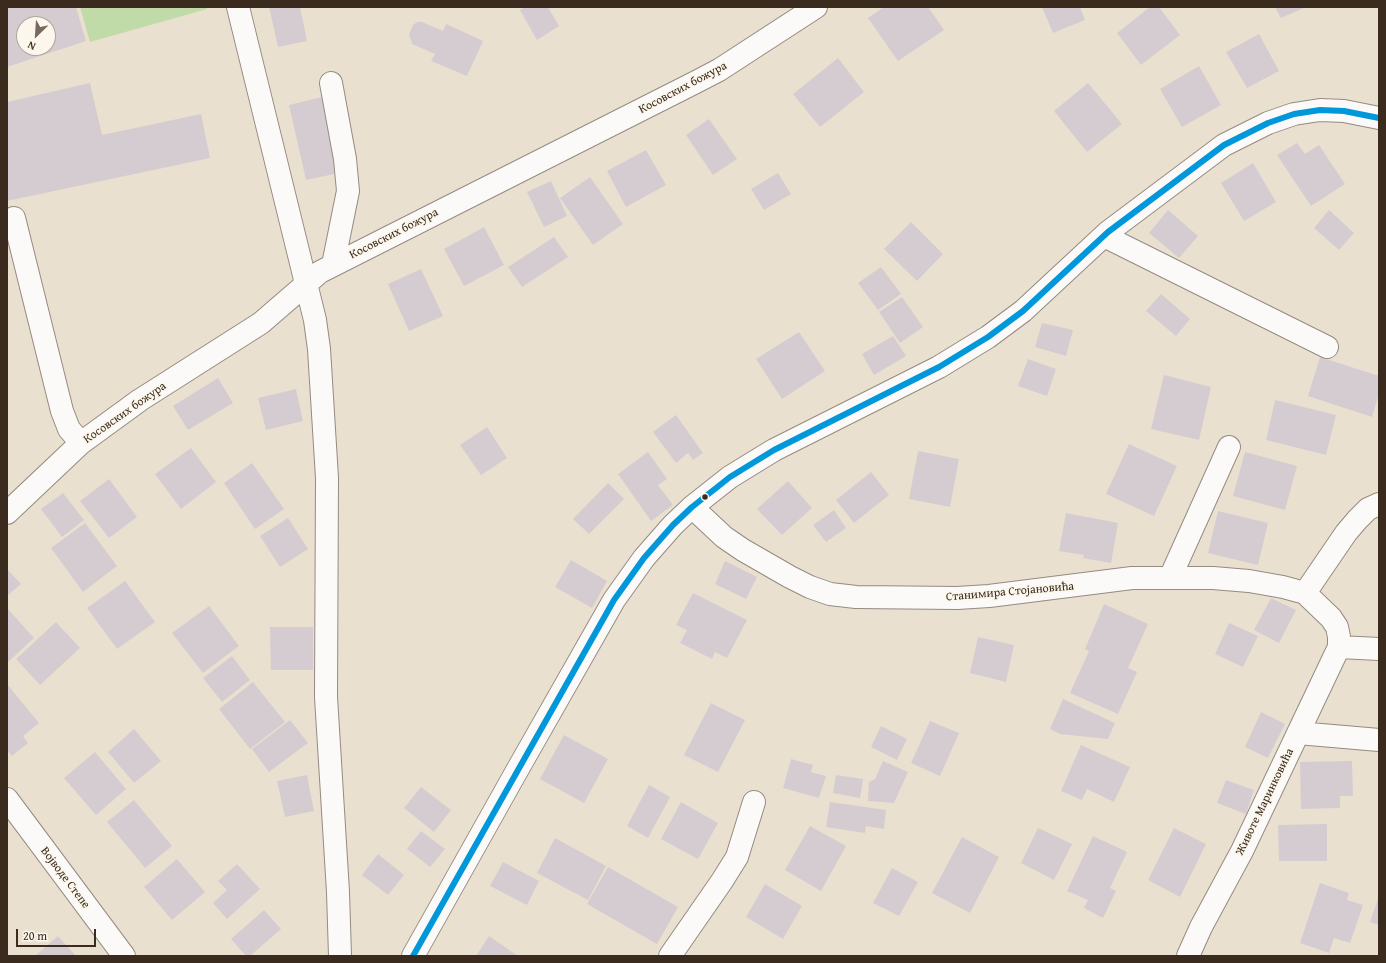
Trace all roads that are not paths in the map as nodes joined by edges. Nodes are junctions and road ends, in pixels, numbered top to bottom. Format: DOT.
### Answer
graph roads {
  1 [pos="238,7"];
  2 [pos="816,7"];
  3 [pos="331,83"];
  4 [pos="1379,118"];
  5 [pos="14,218"];
  6 [pos="1104,236"];
  7 [pos="333,265"];
  8 [pos="306,283"];
  9 [pos="1327,347"];
  10 [pos="80,443"];
  11 [pos="1229,447"];
  12 [pos="1379,504"];
  13 [pos="692,507"];
  14 [pos="7,513"];
  15 [pos="1170,578"];
  16 [pos="1305,593"];
  17 [pos="1339,647"];
  18 [pos="1379,649"];
  19 [pos="1298,734"];
  20 [pos="1379,740"];
  21 [pos="7,799"];
  22 [pos="754,802"];
  23 [pos="13,820"];
  24 [pos="124,956"];
  25 [pos="340,956"];
  26 [pos="413,956"];
  27 [pos="670,956"];
  28 [pos="1188,956"];
  1 -- 8 [label="street"];
  2 -- 7 [label="street, Косовских божура"];
  3 -- 7 [label="street"];
  4 -- 6 [label="street"];
  5 -- 10 [label="street"];
  6 -- 9 [label="street"];
  6 -- 13 [label="street"];
  7 -- 8 [label="street, Косовских божура"];
  8 -- 10 [label="street, Косовских божура"];
  8 -- 25 [label="street"];
  10 -- 14 [label="street, Косовских божура"];
  11 -- 15 [label="street"];
  12 -- 16 [label="street"];
  13 -- 15 [label="street, Станимира Стојановића"];
  13 -- 26 [label="street"];
  15 -- 16 [label="street, Станимира Стојановића"];
  16 -- 17 [label="street, Станимира Стојановића"];
  17 -- 18 [label="street"];
  17 -- 19 [label="street, Животе Маринковића"];
  19 -- 20 [label="street"];
  19 -- 28 [label="street, Животе Маринковића"];
  21 -- 23 [label="street, Војводе Степе"];
  22 -- 27 [label="street"];
  23 -- 24 [label="street, Војводе Степе"];
}
